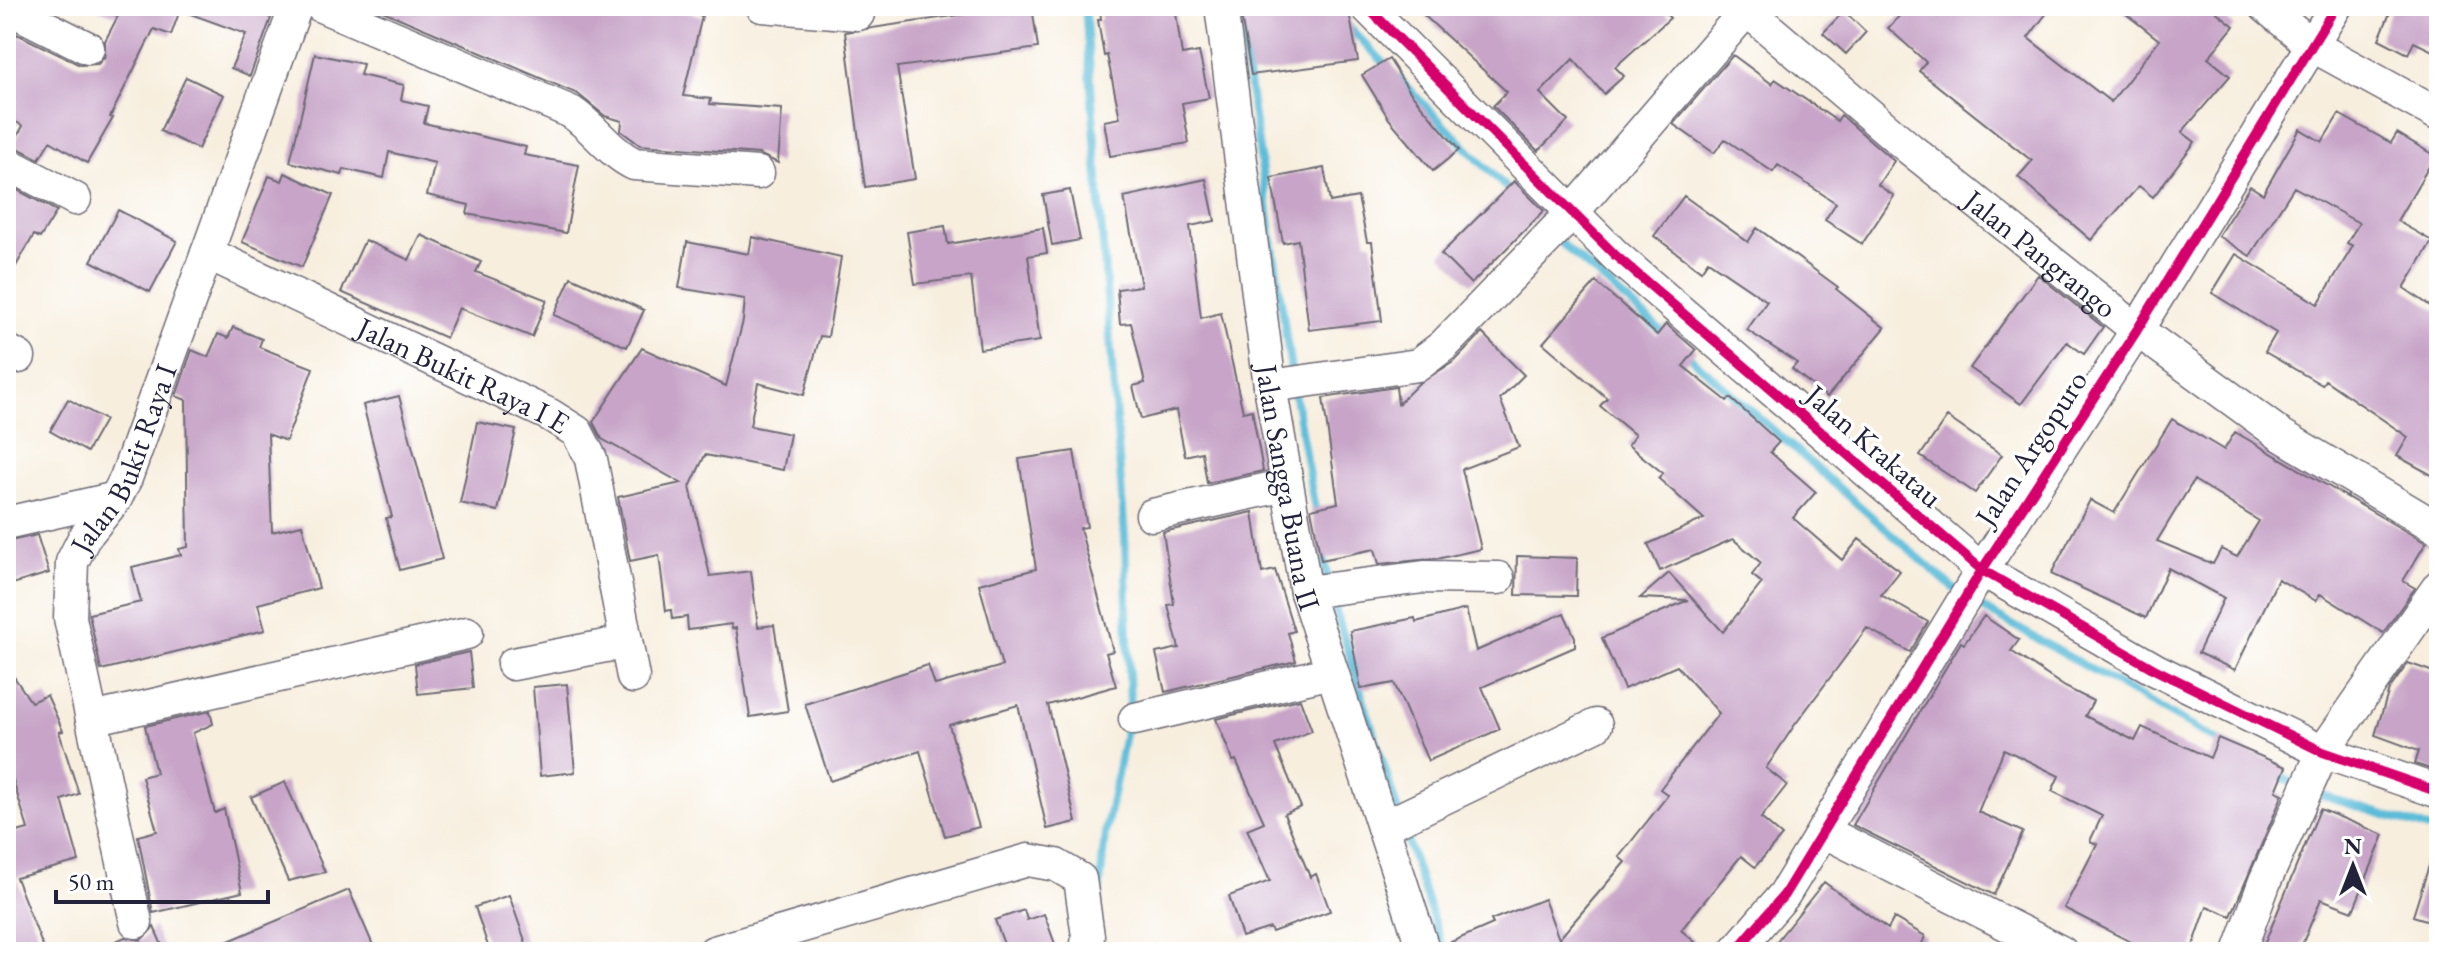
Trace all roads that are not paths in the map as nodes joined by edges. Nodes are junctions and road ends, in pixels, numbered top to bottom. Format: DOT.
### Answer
graph roads {
  1 [pos="296,6"];
  2 [pos="321,6"];
  3 [pos="762,6"];
  4 [pos="1221,6"];
  5 [pos="1366,6"];
  6 [pos="2265,6"];
  7 [pos="2336,6"];
  8 [pos="6,7"];
  9 [pos="1746,7"];
  10 [pos="858,14"];
  11 [pos="2313,46"];
  12 [pos="88,48"];
  13 [pos="2439,115"];
  14 [pos="6,163"];
  15 [pos="758,173"];
  16 [pos="75,199"];
  17 [pos="1571,214"];
  18 [pos="207,253"];
  19 [pos="2137,330"];
  20 [pos="1270,386"];
  21 [pos="1286,485"];
  22 [pos="116,498"];
  23 [pos="1152,515"];
  24 [pos="6,523"];
  25 [pos="2439,529"];
  26 [pos="1982,570"];
  27 [pos="1498,578"];
  28 [pos="2439,586"];
  29 [pos="1306,592"];
  30 [pos="467,633"];
  31 [pos="626,642"];
  32 [pos="513,664"];
  33 [pos="1332,672"];
  34 [pos="633,677"];
  35 [pos="92,719"];
  36 [pos="1135,719"];
  37 [pos="1596,725"];
  38 [pos="2323,752"];
  39 [pos="2439,792"];
  40 [pos="1383,827"];
  41 [pos="1823,831"];
  42 [pos="136,922"];
  43 [pos="714,952"];
  44 [pos="1086,952"];
  45 [pos="1424,952"];
  46 [pos="1735,952"];
  47 [pos="2061,952"];
  48 [pos="2239,952"];
  1 -- 18 [label="street, Jalan Bukit Raya I"];
  2 -- 15 [label="street"];
  3 -- 10 [label="street"];
  4 -- 20 [label="street, Jalan Sangga Buana II"];
  5 -- 17 [label="street, Jalan Krakatau"];
  6 -- 11 [label="street"];
  7 -- 11 [label="street, Jalan Argopuro"];
  8 -- 12 [label="street"];
  9 -- 17 [label="street"];
  9 -- 19 [label="street, Jalan Pangrango"];
  11 -- 13 [label="street"];
  11 -- 19 [label="street, Jalan Argopuro"];
  14 -- 16 [label="street"];
  17 -- 20 [label="street"];
  17 -- 26 [label="street, Jalan Krakatau"];
  18 -- 22 [label="street, Jalan Bukit Raya I"];
  18 -- 31 [label="street, Jalan Bukit Raya I E"];
  19 -- 25 [label="street, Jalan Pangrango"];
  19 -- 26 [label="street, Jalan Argopuro"];
  20 -- 21 [label="street, Jalan Sangga Buana II"];
  21 -- 23 [label="street"];
  21 -- 29 [label="street, Jalan Sangga Buana II"];
  22 -- 24 [label="street"];
  22 -- 35 [label="street, Jalan Bukit Raya I"];
  26 -- 38 [label="street, Jalan Krakatau"];
  26 -- 41 [label="street, Jalan Argopuro"];
  27 -- 29 [label="street"];
  28 -- 38 [label="street"];
  29 -- 33 [label="street, Jalan Sangga Buana II"];
  30 -- 35 [label="street"];
  31 -- 32 [label="street"];
  31 -- 34 [label="street, Jalan Bukit Raya I E"];
  33 -- 36 [label="street"];
  33 -- 40 [label="street, Jalan Sangga Buana II"];
  35 -- 42 [label="street, Jalan Bukit Raya I"];
  37 -- 40 [label="street"];
  38 -- 39 [label="street, Jalan Krakatau"];
  38 -- 48 [label="street"];
  40 -- 45 [label="street, Jalan Sangga Buana II"];
  41 -- 46 [label="street, Jalan Argopuro"];
  41 -- 47 [label="street"];
  43 -- 44 [label="street"];
}
